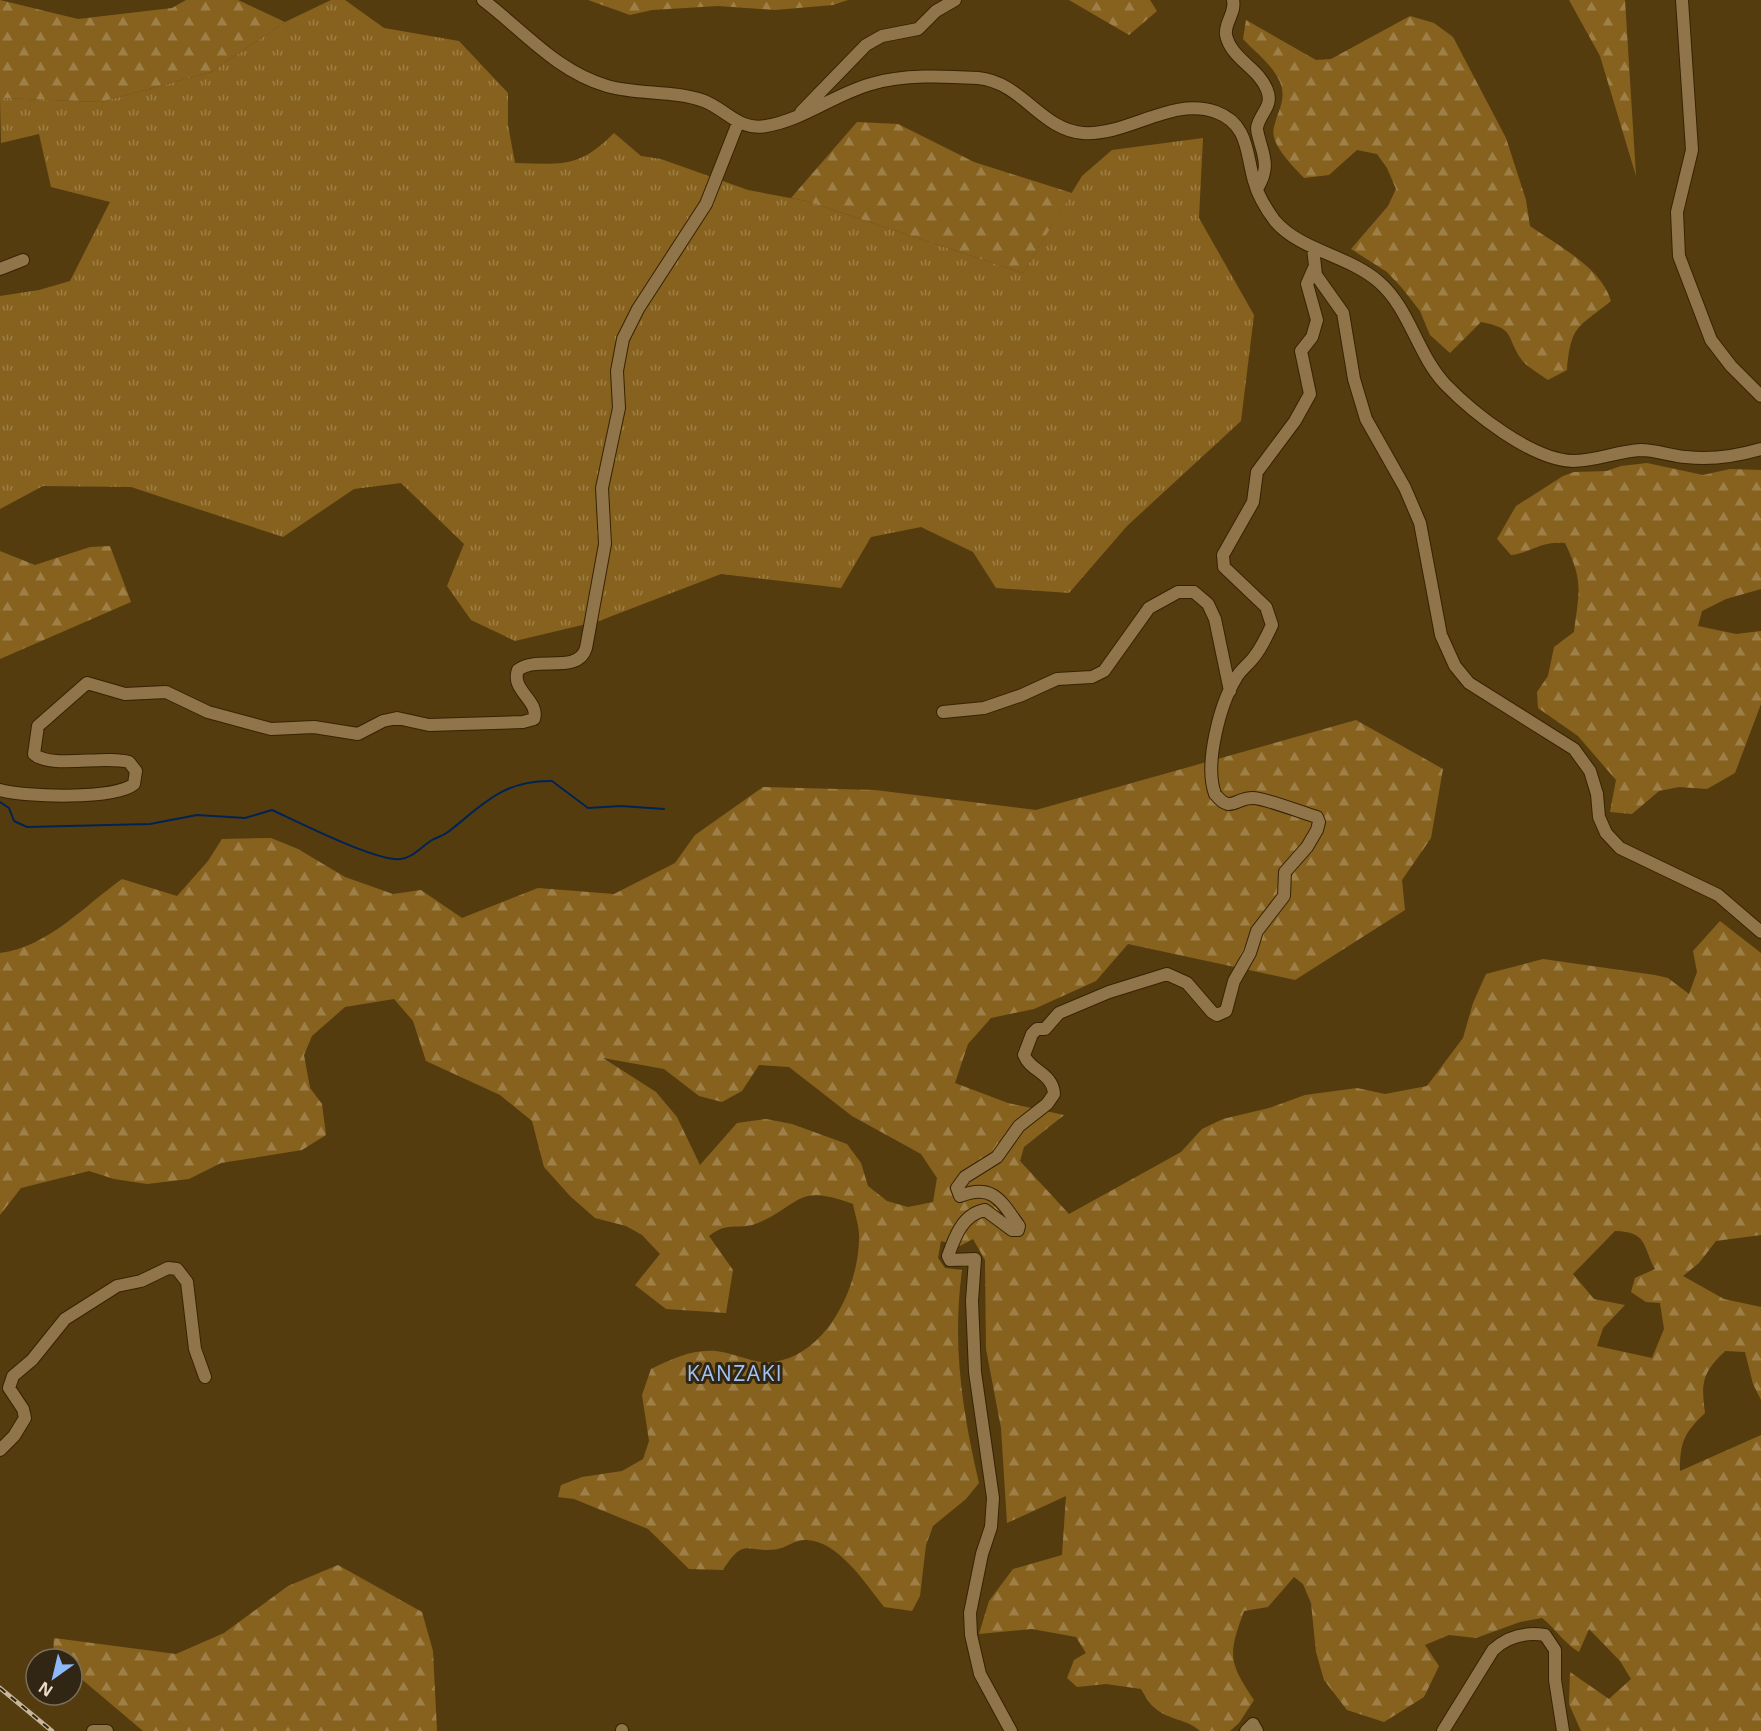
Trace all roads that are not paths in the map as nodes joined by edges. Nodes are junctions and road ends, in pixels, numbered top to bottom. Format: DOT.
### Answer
graph roads {
  1 [pos="483,0"];
  2 [pos="955,0"];
  3 [pos="1233,0"];
  4 [pos="1683,0"];
  5 [pos="799,116"];
  6 [pos="738,123"];
  7 [pos="1257,189"];
  8 [pos="1313,248"];
  9 [pos="23,260"];
  10 [pos="1314,268"];
  11 [pos="0,269"];
  12 [pos="1761,396"];
  13 [pos="1761,449"];
  14 [pos="1230,691"];
  15 [pos="943,712"];
  16 [pos="0,790"];
  17 [pos="1761,932"];
  18 [pos="205,1377"];
  19 [pos="0,1450"];
  20 [pos="93,1731"];
  21 [pos="107,1731"];
  22 [pos="1011,1731"];
  23 [pos="1246,1731"];
  24 [pos="1257,1731"];
  25 [pos="1443,1731"];
  26 [pos="1563,1731"];
  1 -- 6 [label="street"];
  2 -- 5 [label="street"];
  3 -- 7 [label="street"];
  4 -- 12 [label="street"];
  5 -- 6 [label="street"];
  5 -- 7 [label="street"];
  6 -- 16 [label="street"];
  7 -- 8 [label="street"];
  8 -- 10 [label="street"];
  8 -- 13 [label="street"];
  9 -- 11 [label="street"];
  10 -- 14 [label="street"];
  10 -- 17 [label="street"];
  14 -- 15 [label="street"];
  14 -- 22 [label="street"];
  18 -- 19 [label="street"];
  20 -- 21 [label="street"];
  23 -- 24 [label="street"];
  25 -- 26 [label="street"];
}
